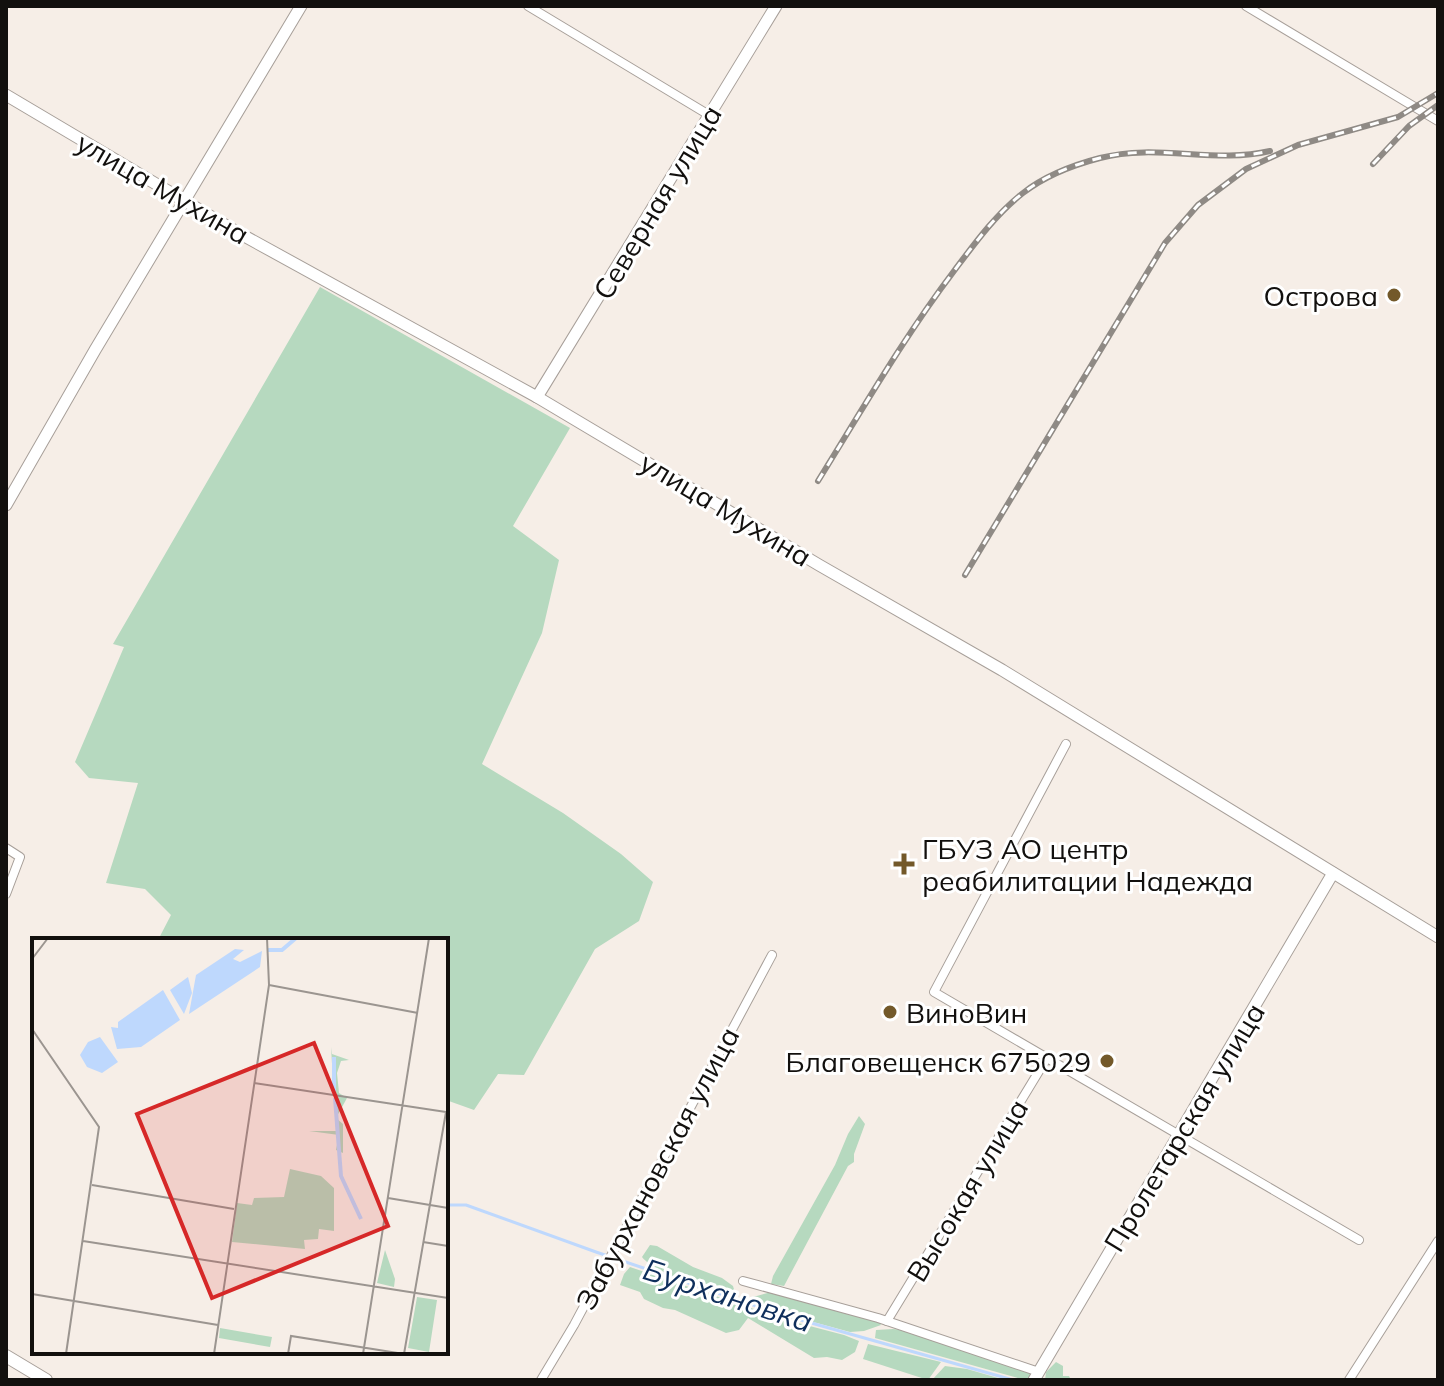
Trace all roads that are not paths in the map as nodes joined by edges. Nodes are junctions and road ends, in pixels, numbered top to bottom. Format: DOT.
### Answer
graph roads {
  1 [pos="301,6"];
  2 [pos="528,6"];
  3 [pos="776,6"];
  4 [pos="1246,6"];
  5 [pos="6,95"];
  6 [pos="709,115"];
  7 [pos="1438,121"];
  8 [pos="185,202"];
  9 [pos="537,397"];
  10 [pos="6,505"];
  11 [pos="1066,744"];
  12 [pos="6,848"];
  13 [pos="1333,873"];
  14 [pos="6,894"];
  15 [pos="1438,937"];
  16 [pos="772,955"];
  17 [pos="1047,1058"];
  18 [pos="1179,1135"];
  19 [pos="1359,1240"];
  20 [pos="1438,1241"];
  21 [pos="743,1281"];
  22 [pos="887,1321"];
  23 [pos="6,1356"];
  24 [pos="1036,1376"];
  25 [pos="46,1380"];
  26 [pos="541,1380"];
  27 [pos="1349,1380"];
  1 -- 8 [label="main road"];
  2 -- 6 [label="street"];
  3 -- 6 [label="main road, Северная улица"];
  4 -- 7 [label="street"];
  5 -- 8 [label="main road, улица Мухина"];
  6 -- 9 [label="main road, Северная улица"];
  8 -- 9 [label="main road, улица Мухина"];
  8 -- 10 [label="main road"];
  9 -- 13 [label="main road, улица Мухина"];
  11 -- 17 [label="street"];
  12 -- 14 [label="street"];
  13 -- 15 [label="main road, улица Мухина"];
  13 -- 18 [label="main road, Пролетарская улица"];
  16 -- 26 [label="street, Забурхановская улица"];
  17 -- 18 [label="street"];
  17 -- 22 [label="street, Высокая улица"];
  18 -- 19 [label="street"];
  18 -- 24 [label="main road, Пролетарская улица"];
  20 -- 27 [label="street"];
  21 -- 22 [label="street"];
  22 -- 24 [label="street"];
  23 -- 25 [label="main road"];
}
